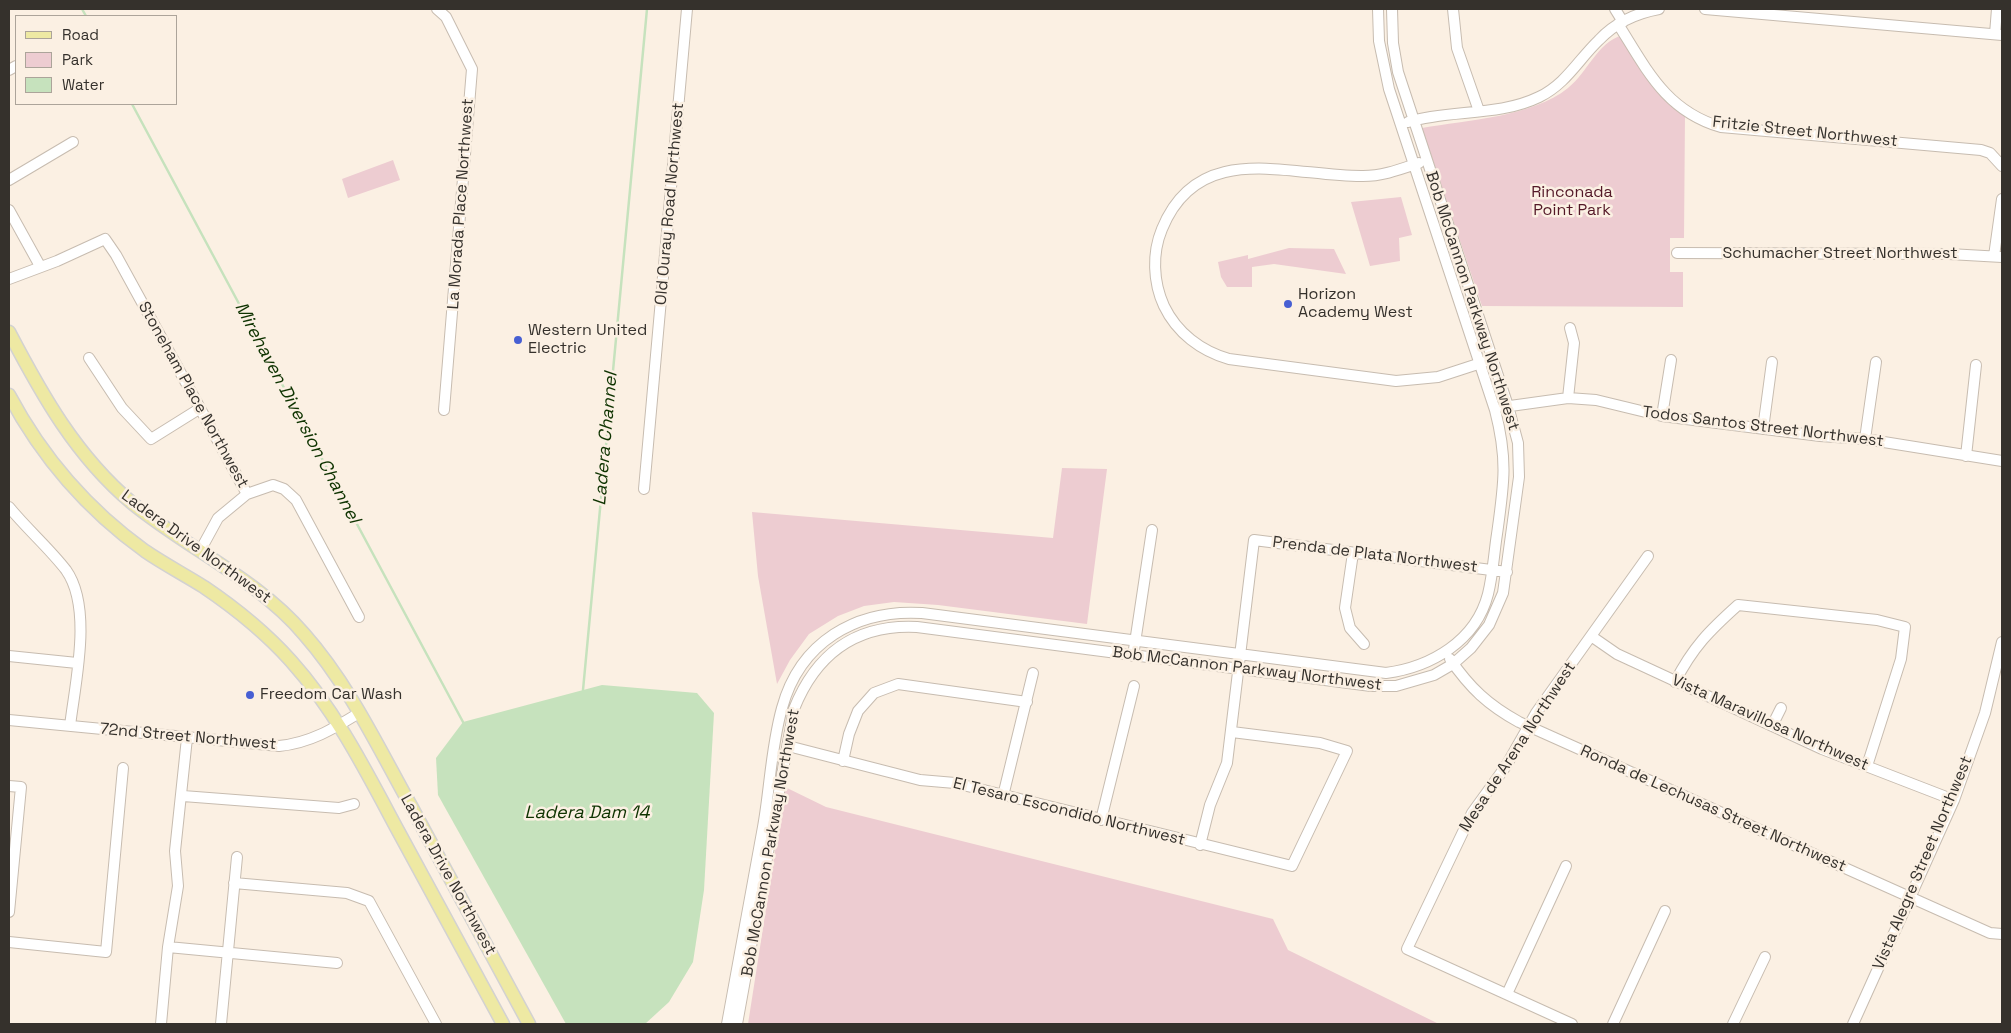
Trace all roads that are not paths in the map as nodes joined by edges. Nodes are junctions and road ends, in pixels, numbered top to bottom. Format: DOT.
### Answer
graph roads {
  1 [pos="437,9"];
  2 [pos="687,9"];
  3 [pos="1378,9"];
  4 [pos="1392,9"];
  5 [pos="1453,9"];
  6 [pos="1615,9"];
  7 [pos="1659,9"];
  8 [pos="1712,9"];
  9 [pos="1997,9"];
  10 [pos="1621,23"];
  11 [pos="1998,35"];
  12 [pos="1479,111"];
  13 [pos="1414,120"];
  14 [pos="1401,125"];
  15 [pos="73,142"];
  16 [pos="1427,160"];
  17 [pos="1414,165"];
  18 [pos="2002,166"];
  19 [pos="9,180"];
  20 [pos="2002,199"];
  21 [pos="2002,203"];
  22 [pos="9,210"];
  23 [pos="1677,253"];
  24 [pos="1998,256"];
  25 [pos="40,266"];
  26 [pos="9,279"];
  27 [pos="1570,328"];
  28 [pos="9,332"];
  29 [pos="89,358"];
  30 [pos="1492,360"];
  31 [pos="1671,360"];
  32 [pos="1772,362"];
  33 [pos="1876,362"];
  34 [pos="1479,364"];
  35 [pos="1976,365"];
  36 [pos="9,395"];
  37 [pos="1568,398"];
  38 [pos="1508,406"];
  39 [pos="200,409"];
  40 [pos="444,410"];
  41 [pos="1495,410"];
  42 [pos="1662,416"];
  43 [pos="1763,429"];
  44 [pos="1865,439"];
  45 [pos="1966,456"];
  46 [pos="2002,461"];
  47 [pos="644,489"];
  48 [pos="247,494"];
  49 [pos="9,507"];
  50 [pos="1152,530"];
  51 [pos="200,551"];
  52 [pos="1354,552"];
  53 [pos="1648,556"];
  54 [pos="1492,571"];
  55 [pos="1507,572"];
  56 [pos="359,617"];
  57 [pos="1591,636"];
  58 [pos="1136,640"];
  59 [pos="2002,642"];
  60 [pos="1364,644"];
  61 [pos="1445,652"];
  62 [pos="1240,655"];
  63 [pos="9,656"];
  64 [pos="1133,656"];
  65 [pos="77,663"];
  66 [pos="1453,664"];
  67 [pos="1239,670"];
  68 [pos="1033,673"];
  69 [pos="1675,682"];
  70 [pos="1134,686"];
  71 [pos="1026,702"];
  72 [pos="1781,708"];
  73 [pos="359,712"];
  74 [pos="9,720"];
  75 [pos="338,725"];
  76 [pos="70,726"];
  77 [pos="1528,726"];
  78 [pos="1772,726"];
  79 [pos="1232,732"];
  80 [pos="187,738"];
  81 [pos="788,746"];
  82 [pos="843,761"];
  83 [pos="1867,766"];
  84 [pos="123,768"];
  85 [pos="9,786"];
  86 [pos="183,796"];
  87 [pos="1003,796"];
  88 [pos="1954,800"];
  89 [pos="354,804"];
  90 [pos="1101,820"];
  91 [pos="1200,845"];
  92 [pos="237,858"];
  93 [pos="1566,866"];
  94 [pos="234,883"];
  95 [pos="1911,898"];
  96 [pos="1665,911"];
  97 [pos="9,912"];
  98 [pos="2002,934"];
  99 [pos="9,942"];
  100 [pos="168,947"];
  101 [pos="228,952"];
  102 [pos="1765,957"];
  103 [pos="337,962"];
  104 [pos="1507,994"];
  105 [pos="161,1024"];
  106 [pos="221,1024"];
  107 [pos="436,1024"];
  108 [pos="503,1024"];
  109 [pos="529,1024"];
  110 [pos="727,1024"];
  111 [pos="738,1024"];
  112 [pos="1572,1024"];
  113 [pos="1613,1024"];
  114 [pos="1733,1024"];
  115 [pos="1853,1024"];
  1 -- 40 [label="street, La Morada Place Northwest"];
  2 -- 47 [label="street, Old Ouray Road Northwest"];
  3 -- 14 [label="street, Bob McCannon Parkway Northwest"];
  4 -- 13 [label="street, Bob McCannon Parkway Northwest"];
  5 -- 12 [label="street"];
  6 -- 10 [label="street, Fritzie Street Northwest"];
  7 -- 10 [label="street"];
  8 -- 11 [label="street"];
  9 -- 11 [label="street"];
  10 -- 12 [label="street"];
  10 -- 18 [label="street, Fritzie Street Northwest"];
  12 -- 13 [label="street"];
  13 -- 14 [label="street"];
  13 -- 16 [label="street, Bob McCannon Parkway Northwest"];
  14 -- 17 [label="street, Bob McCannon Parkway Northwest"];
  15 -- 19 [label="street"];
  16 -- 17 [label="street"];
  16 -- 30 [label="street, Bob McCannon Parkway Northwest"];
  17 -- 34 [label="street, Bob McCannon Parkway Northwest"];
  17 -- 34 [label="street"];
  20 -- 21 [label="street"];
  21 -- 24 [label="street"];
  22 -- 25 [label="street"];
  23 -- 24 [label="street, Schumacher Street Northwest"];
  25 -- 26 [label="street"];
  25 -- 39 [label="street, Stoneham Place Northwest"];
  27 -- 37 [label="street"];
  28 -- 51 [label="main road, Ladera Drive Northwest"];
  29 -- 39 [label="street"];
  30 -- 34 [label="street"];
  30 -- 38 [label="street, Bob McCannon Parkway Northwest"];
  31 -- 42 [label="street"];
  32 -- 43 [label="street"];
  33 -- 44 [label="street"];
  34 -- 41 [label="street, Bob McCannon Parkway Northwest"];
  35 -- 45 [label="street"];
  36 -- 75 [label="main road, Ladera Drive Northwest"];
  37 -- 38 [label="street, Todos Santos Street Northwest"];
  37 -- 42 [label="street, Todos Santos Street Northwest"];
  38 -- 41 [label="street, Todos Santos Street Northwest"];
  38 -- 55 [label="street, Bob McCannon Parkway Northwest"];
  39 -- 48 [label="street, Stoneham Place Northwest"];
  41 -- 54 [label="street, Bob McCannon Parkway Northwest"];
  42 -- 43 [label="street, Todos Santos Street Northwest"];
  43 -- 44 [label="street, Todos Santos Street Northwest"];
  44 -- 45 [label="street, Todos Santos Street Northwest"];
  45 -- 46 [label="street, Todos Santos Street Northwest"];
  48 -- 51 [label="street"];
  48 -- 56 [label="street, Stoneham Place Northwest"];
  49 -- 65 [label="street"];
  50 -- 58 [label="street"];
  51 -- 73 [label="main road, Ladera Drive Northwest"];
  52 -- 54 [label="street, Prenda de Plata Northwest"];
  52 -- 60 [label="street"];
  52 -- 62 [label="street, Prenda de Plata Northwest"];
  53 -- 57 [label="street, Mesa de Arena Northwest"];
  54 -- 55 [label="street, Prenda de Plata Northwest"];
  54 -- 61 [label="street, Bob McCannon Parkway Northwest"];
  55 -- 66 [label="street, Bob McCannon Parkway Northwest"];
  57 -- 69 [label="street, Vista Maravillosa Northwest"];
  57 -- 77 [label="street, Mesa de Arena Northwest"];
  58 -- 62 [label="street, Bob McCannon Parkway Northwest"];
  58 -- 64 [label="street"];
  58 -- 110 [label="street, Bob McCannon Parkway Northwest"];
  59 -- 88 [label="street, Vista Alegre Street Northwest"];
  61 -- 62 [label="street, Bob McCannon Parkway Northwest"];
  61 -- 66 [label="street, Ronda de Lechusas Street Northwest"];
  62 -- 67 [label="street, Prenda de Plata Northwest"];
  63 -- 65 [label="street"];
  64 -- 67 [label="street, Bob McCannon Parkway Northwest"];
  64 -- 81 [label="street, Bob McCannon Parkway Northwest"];
  65 -- 76 [label="street"];
  66 -- 67 [label="street, Bob McCannon Parkway Northwest"];
  66 -- 77 [label="street, Ronda de Lechusas Street Northwest"];
  67 -- 79 [label="street, Prenda de Plata Northwest"];
  68 -- 71 [label="street"];
  69 -- 78 [label="street, Vista Maravillosa Northwest"];
  69 -- 83 [label="street"];
  70 -- 90 [label="street"];
  71 -- 82 [label="street"];
  71 -- 87 [label="street"];
  72 -- 78 [label="street"];
  73 -- 75 [label="street, 72nd Street Northwest"];
  73 -- 109 [label="main road, Ladera Drive Northwest"];
  74 -- 76 [label="street, 72nd Street Northwest"];
  75 -- 80 [label="street, 72nd Street Northwest"];
  75 -- 108 [label="main road, Ladera Drive Northwest"];
  76 -- 80 [label="street, 72nd Street Northwest"];
  77 -- 95 [label="street, Ronda de Lechusas Street Northwest"];
  77 -- 104 [label="street, Mesa de Arena Northwest"];
  78 -- 83 [label="street, Vista Maravillosa Northwest"];
  79 -- 91 [label="street, Prenda de Plata Northwest"];
  79 -- 91 [label="street, El Tesaro Escondido Northwest"];
  80 -- 86 [label="street"];
  81 -- 82 [label="street, El Tesaro Escondido Northwest"];
  81 -- 111 [label="street, Bob McCannon Parkway Northwest"];
  82 -- 87 [label="street, El Tesaro Escondido Northwest"];
  83 -- 88 [label="street, Vista Maravillosa Northwest"];
  84 -- 99 [label="street"];
  85 -- 97 [label="street"];
  86 -- 89 [label="street"];
  86 -- 100 [label="street"];
  87 -- 90 [label="street, El Tesaro Escondido Northwest"];
  88 -- 95 [label="street, Vista Alegre Street Northwest"];
  90 -- 91 [label="street, El Tesaro Escondido Northwest"];
  92 -- 94 [label="street"];
  93 -- 104 [label="street"];
  94 -- 101 [label="street"];
  94 -- 107 [label="street"];
  95 -- 98 [label="street, Ronda de Lechusas Street Northwest"];
  95 -- 115 [label="street, Vista Alegre Street Northwest"];
  96 -- 113 [label="street"];
  100 -- 101 [label="street"];
  100 -- 105 [label="street"];
  101 -- 103 [label="street"];
  101 -- 106 [label="street"];
  102 -- 114 [label="street"];
  104 -- 112 [label="street"];
}
